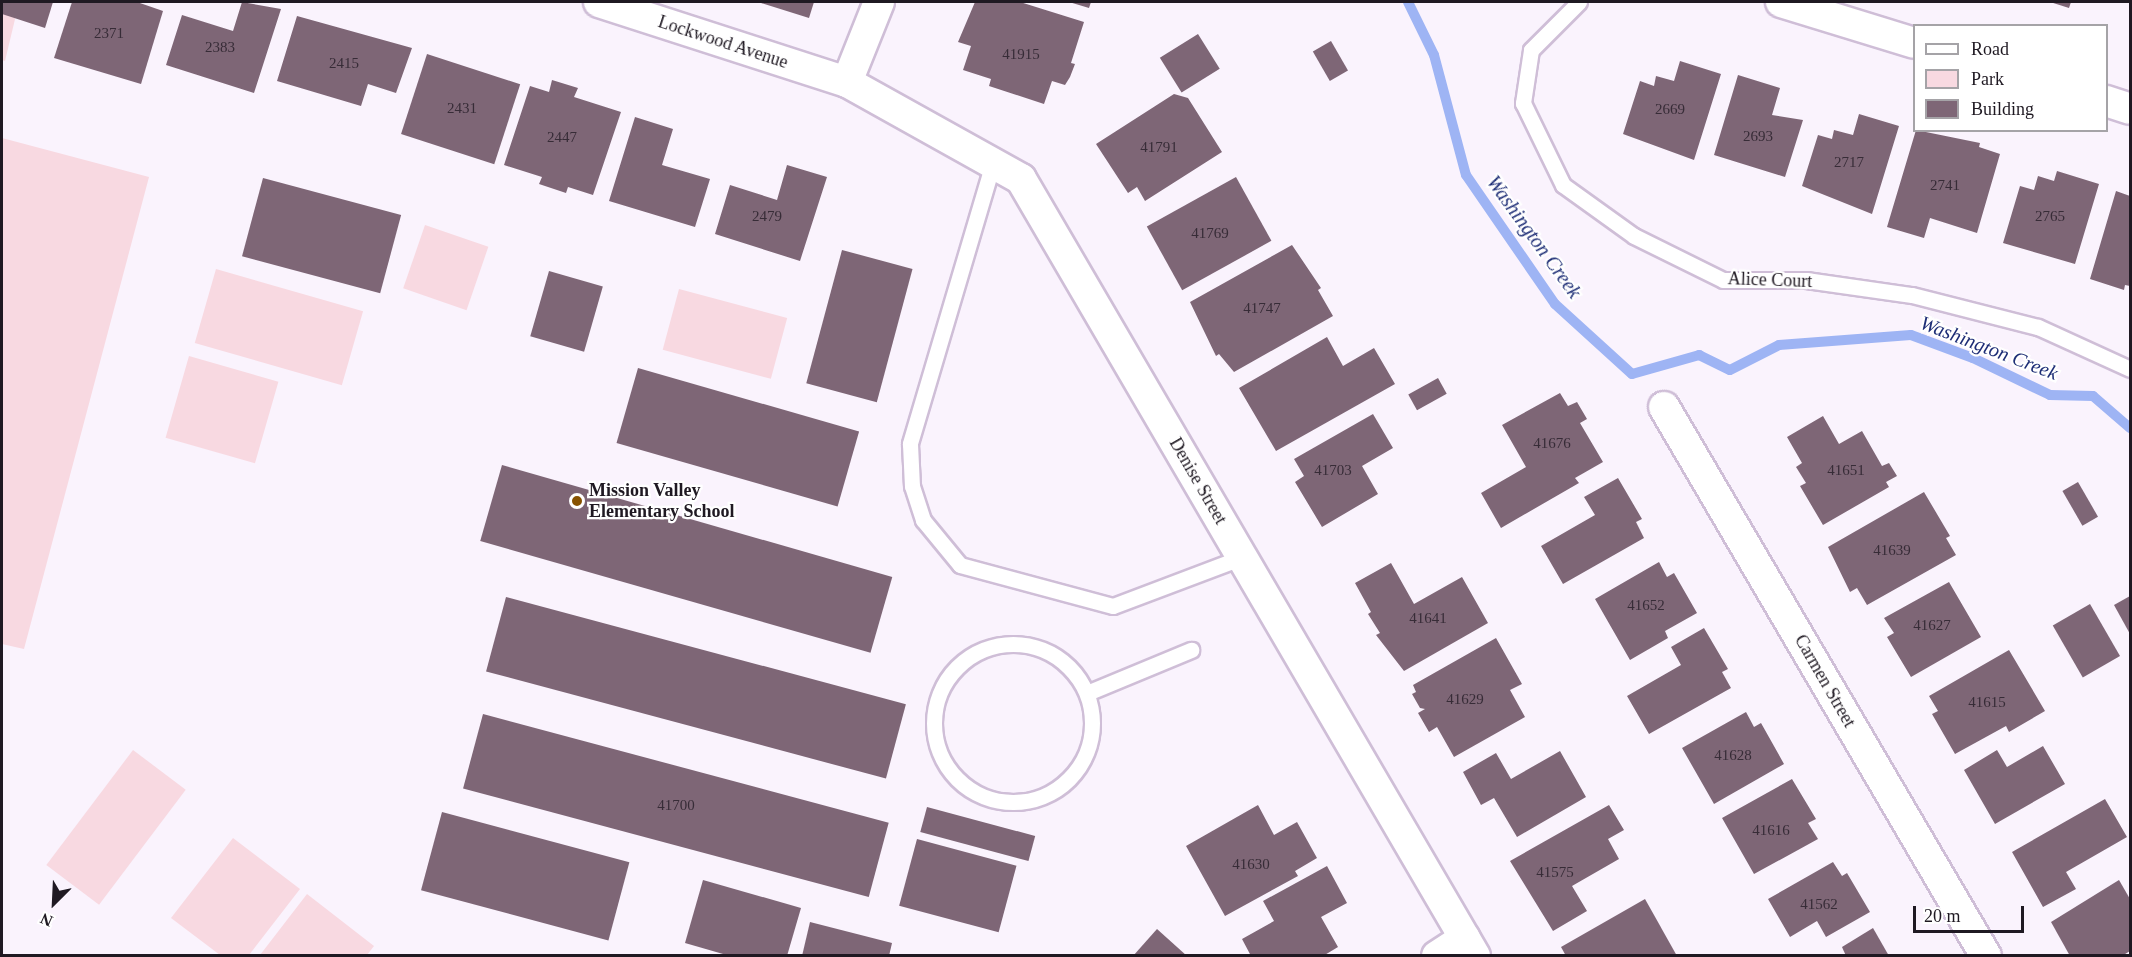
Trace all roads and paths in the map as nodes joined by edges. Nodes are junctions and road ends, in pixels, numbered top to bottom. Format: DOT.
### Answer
graph roads {
  1 [pos="599,2"];
  2 [pos="879,2"];
  3 [pos="1579,2"];
  4 [pos="1781,2"];
  5 [pos="1913,42"];
  6 [pos="847,82"];
  7 [pos="2108,102"];
  8 [pos="2130,109"];
  9 [pos="993,163"];
  10 [pos="2130,369"];
  11 [pos="1664,407"];
  12 [pos="1243,557"];
  13 [pos="1191,650"];
  14 [pos="1087,693"];
  15 [pos="1470,947"];
  16 [pos="1437,956"];
  17 [pos="1986,956"];
  1 -- 6 [label="street, Lockwood Avenue"];
  2 -- 6 [label="street"];
  3 -- 10 [label="lane, Alice Court"];
  4 -- 5 [label="street"];
  6 -- 9 [label="street, Denise Street"];
  7 -- 8 [label="street"];
  9 -- 12 [label="street, Denise Street"];
  9 -- 12 [label="lane"];
  11 -- 17 [label="street, Carmen Street"];
  12 -- 15 [label="street, Denise Street"];
  13 -- 14 [label="lane"];
  14 -- 14 [label="lane"];
  15 -- 16 [label="street"];
}
